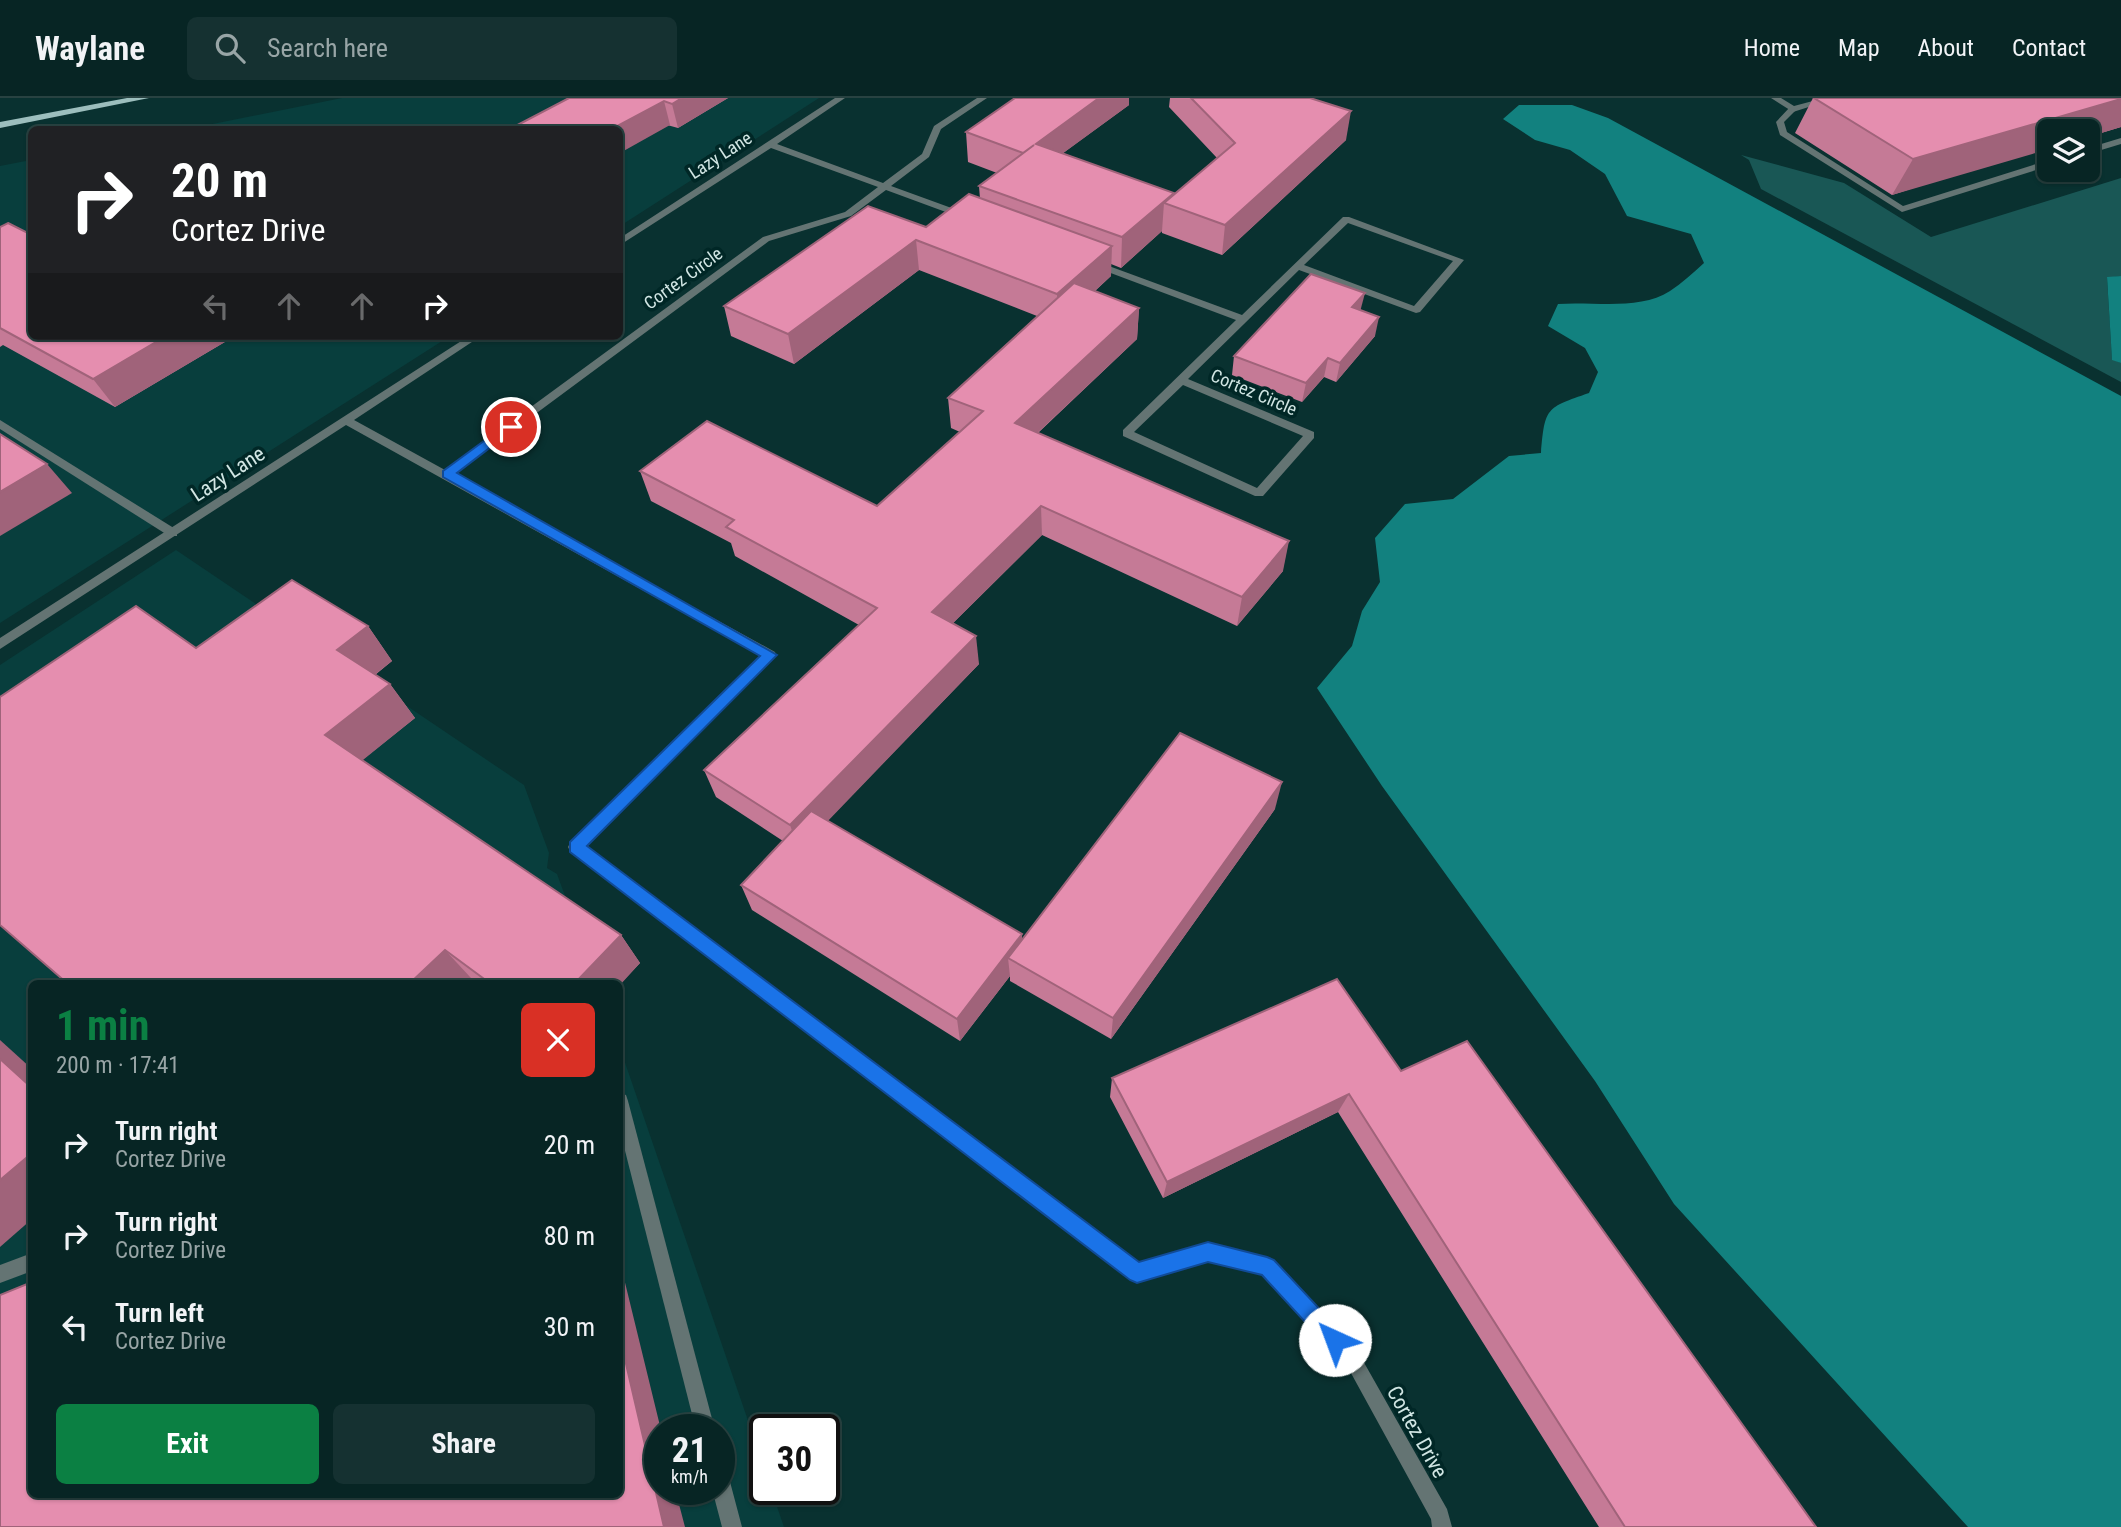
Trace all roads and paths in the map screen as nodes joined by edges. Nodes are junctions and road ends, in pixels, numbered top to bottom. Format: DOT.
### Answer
graph roads {
  1 [pos="144,98"];
  2 [pos="841,98"];
  3 [pos="983,98"];
  4 [pos="1775,98"];
  5 [pos="1833,98"];
  6 [pos="1793,109"];
  7 [pos="0,125"];
  8 [pos="2121,141"];
  9 [pos="769,144"];
  10 [pos="2100,147"];
  11 [pos="2037,167"];
  12 [pos="884,185"];
  13 [pos="974,219"];
  14 [pos="623,240"];
  15 [pos="1089,262"];
  16 [pos="1298,266"];
  17 [pos="1242,320"];
  18 [pos="470,340"];
  19 [pos="1181,380"];
  20 [pos="347,421"];
  21 [pos="0,424"];
  22 [pos="447,474"];
  23 [pos="173,533"];
  24 [pos="0,644"];
  25 [pos="623,1112"];
  26 [pos="28,1264"];
  27 [pos="0,1274"];
  28 [pos="702,1414"];
  29 [pos="726,1505"];
  30 [pos="732,1527"];
  31 [pos="1442,1527"];
  1 -- 7 [label="main road"];
  2 -- 9 [label="street, Lazy Lane"];
  3 -- 12 [label="street"];
  4 -- 6 [label="street"];
  5 -- 6 [label="street"];
  6 -- 11 [label="street"];
  8 -- 10 [label="street"];
  9 -- 12 [label="street"];
  9 -- 14 [label="street, Lazy Lane"];
  12 -- 13 [label="street"];
  12 -- 22 [label="street, Cortez Circle"];
  15 -- 17 [label="street"];
  16 -- 16 [label="street, Cortez Circle"];
  16 -- 17 [label="street, Cortez Circle"];
  17 -- 19 [label="street, Cortez Circle"];
  18 -- 20 [label="street, Lazy Lane"];
  19 -- 19 [label="street, Cortez Circle"];
  20 -- 22 [label="street, Cortez Drive"];
  20 -- 23 [label="street, Lazy Lane"];
  21 -- 23 [label="street"];
  22 -- 31 [label="street, Cortez Drive"];
  23 -- 24 [label="street, Lazy Lane"];
  25 -- 28 [label="street"];
  26 -- 27 [label="street"];
  29 -- 30 [label="street"];
}
